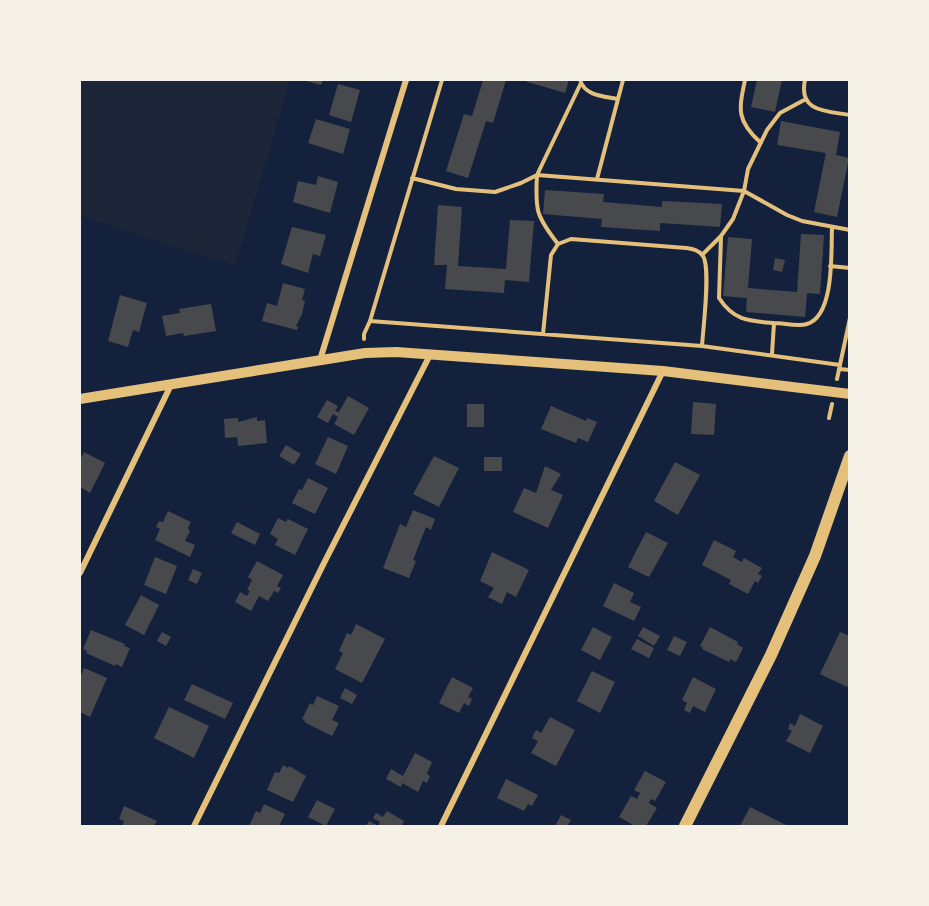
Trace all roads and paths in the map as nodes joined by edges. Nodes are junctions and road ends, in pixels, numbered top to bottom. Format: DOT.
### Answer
graph roads {
  1 [pos="406,80"];
  2 [pos="442,80"];
  3 [pos="623,80"];
  4 [pos="745,80"];
  5 [pos="805,80"];
  6 [pos="581,81"];
  7 [pos="618,99"];
  8 [pos="806,99"];
  9 [pos="849,116"];
  10 [pos="760,142"];
  11 [pos="537,175"];
  12 [pos="412,178"];
  13 [pos="597,179"];
  14 [pos="744,191"];
  15 [pos="832,227"];
  16 [pos="849,230"];
  17 [pos="721,236"];
  18 [pos="558,244"];
  19 [pos="702,255"];
  20 [pos="830,266"];
  21 [pos="849,268"];
  22 [pos="849,318"];
  23 [pos="370,321"];
  24 [pos="774,323"];
  25 [pos="364,334"];
  26 [pos="543,334"];
  27 [pos="702,346"];
  28 [pos="431,353"];
  29 [pos="772,354"];
  30 [pos="320,360"];
  31 [pos="840,365"];
  32 [pos="849,370"];
  33 [pos="663,371"];
  34 [pos="172,383"];
  35 [pos="849,394"];
  36 [pos="80,399"];
  37 [pos="849,456"];
  38 [pos="80,573"];
  39 [pos="194,826"];
  40 [pos="441,826"];
  41 [pos="685,826"];
  1 -- 30 [label="street"];
  2 -- 12 [label="path"];
  3 -- 7 [label="path"];
  4 -- 10 [label="path"];
  5 -- 8 [label="path"];
  6 -- 7 [label="path"];
  6 -- 11 [label="path"];
  7 -- 13 [label="path"];
  8 -- 9 [label="path"];
  8 -- 10 [label="path"];
  10 -- 14 [label="path"];
  11 -- 12 [label="path"];
  11 -- 13 [label="path"];
  11 -- 18 [label="path"];
  12 -- 23 [label="path"];
  13 -- 14 [label="path"];
  14 -- 15 [label="path"];
  14 -- 17 [label="path"];
  15 -- 16 [label="path"];
  15 -- 20 [label="path"];
  17 -- 19 [label="path"];
  17 -- 24 [label="path"];
  18 -- 19 [label="path"];
  18 -- 26 [label="path"];
  19 -- 27 [label="path"];
  20 -- 21 [label="path"];
  20 -- 24 [label="path"];
  22 -- 31 [label="path"];
  23 -- 25 [label="path"];
  23 -- 26 [label="path"];
  24 -- 29 [label="path"];
  26 -- 27 [label="path"];
  27 -- 29 [label="path"];
  28 -- 30 [label="street"];
  28 -- 33 [label="street"];
  28 -- 39 [label="street"];
  29 -- 31 [label="path"];
  30 -- 34 [label="street"];
  31 -- 32 [label="path"];
  33 -- 35 [label="street"];
  33 -- 40 [label="street"];
  34 -- 36 [label="street"];
  34 -- 38 [label="street"];
  37 -- 41 [label="main road"];
}
